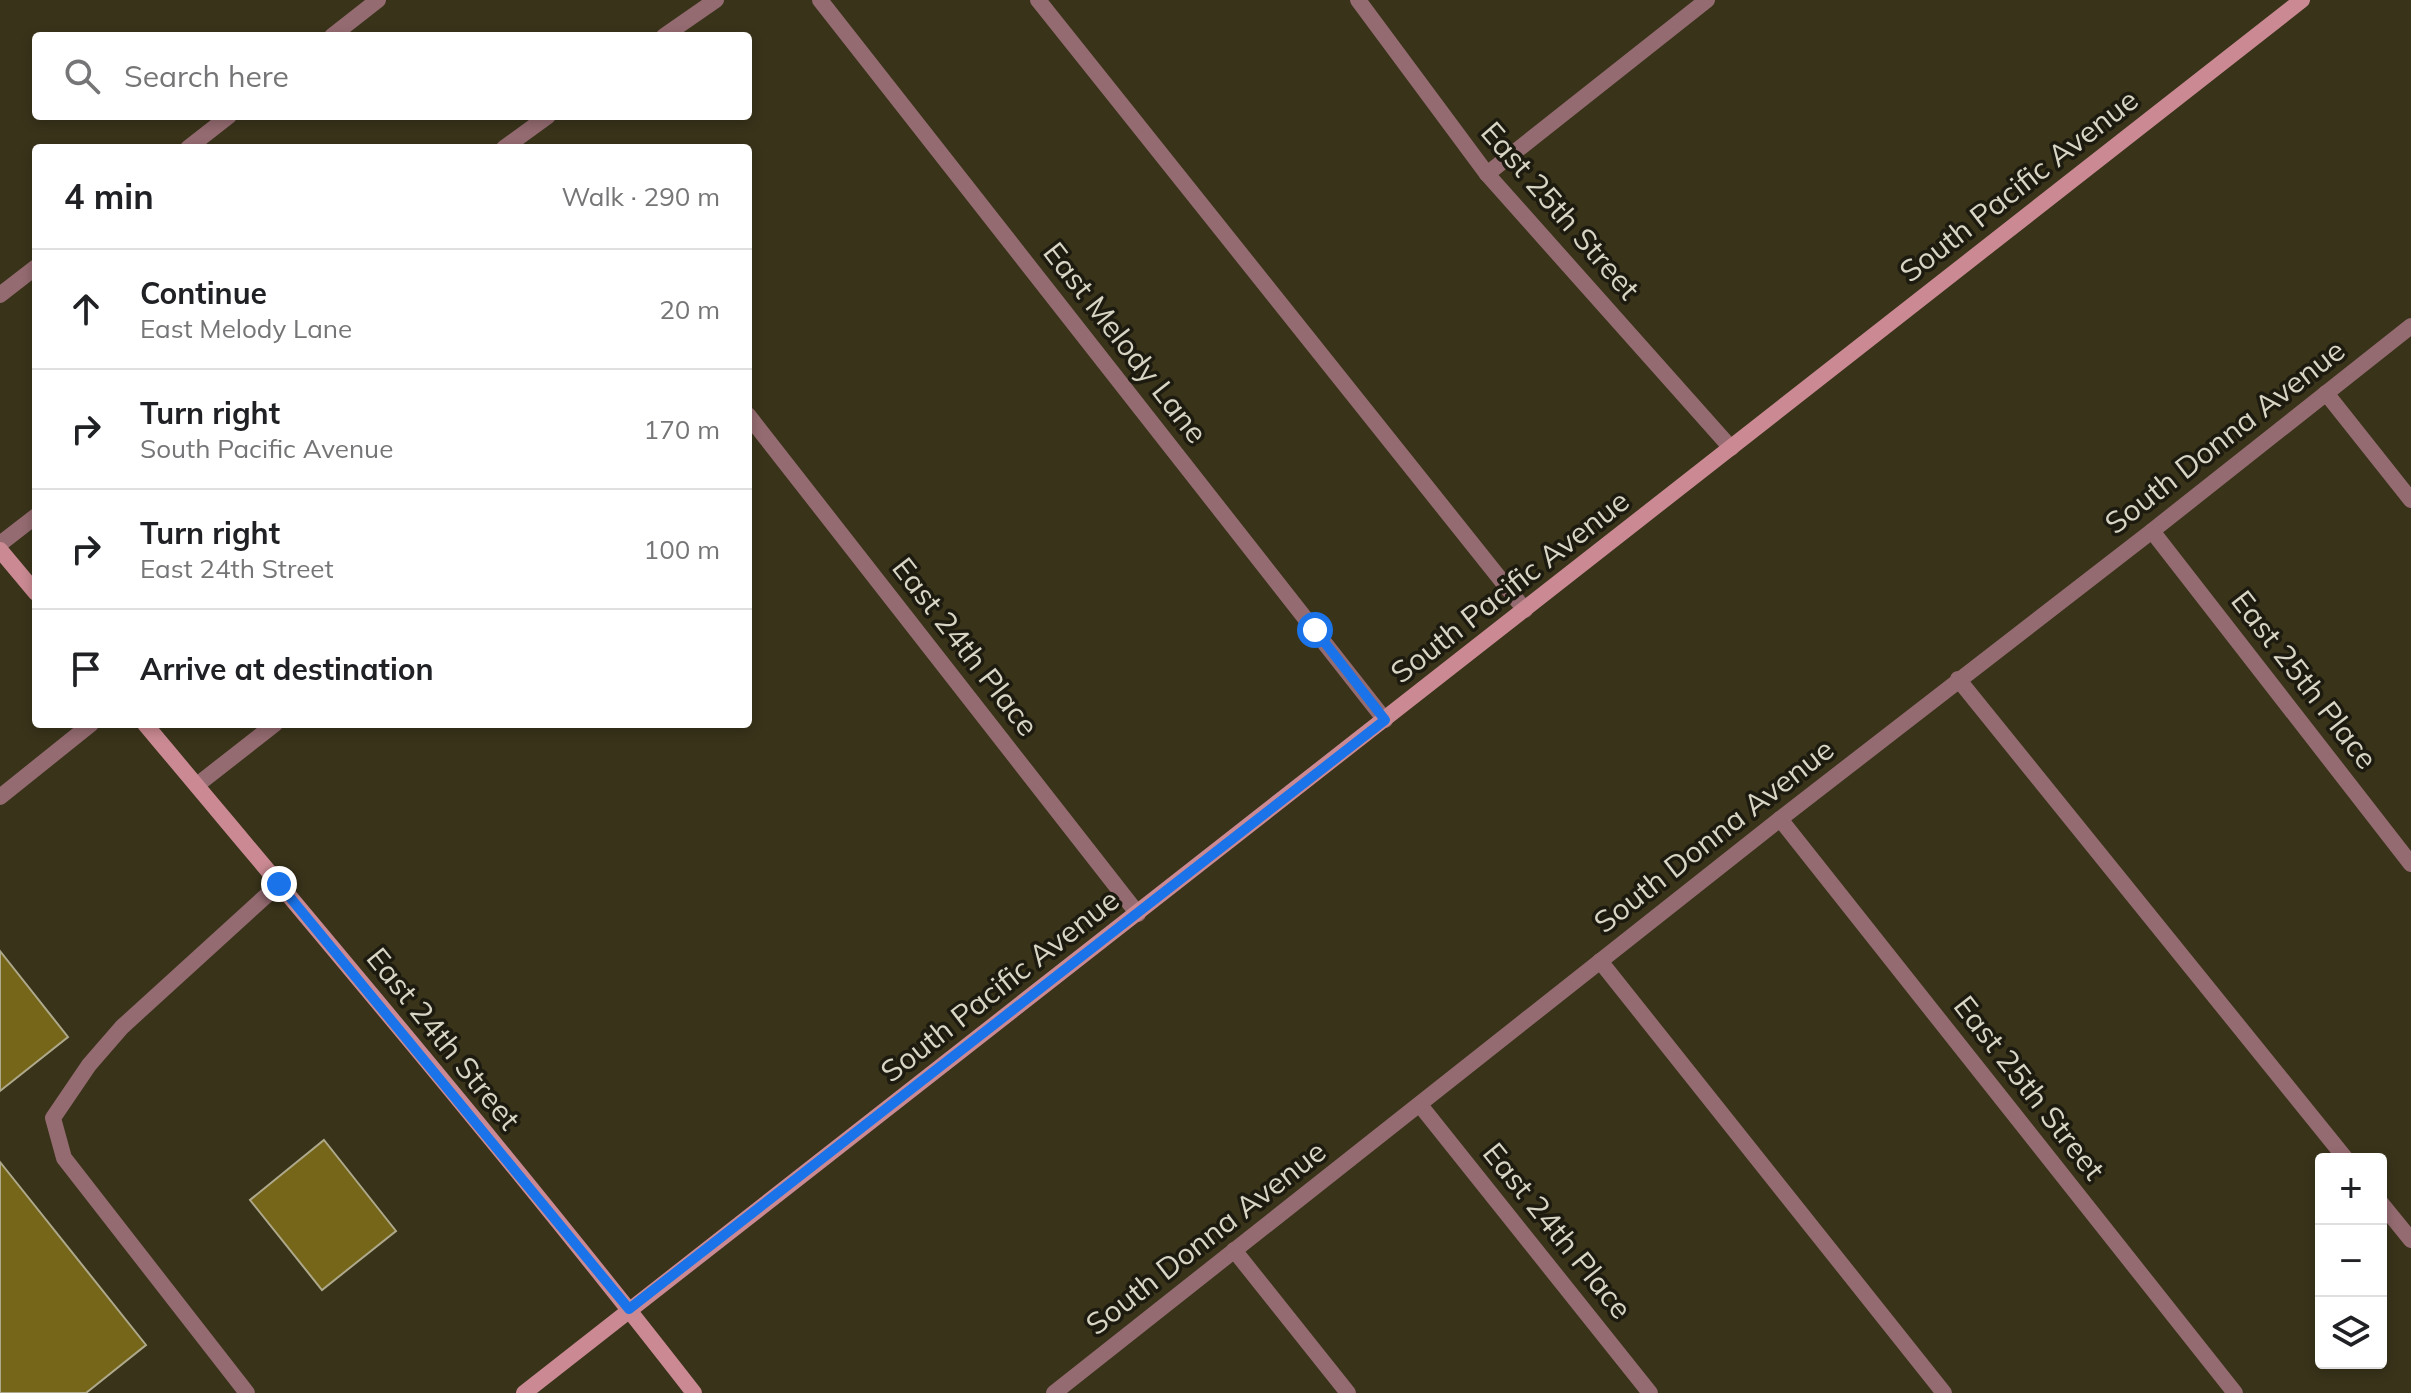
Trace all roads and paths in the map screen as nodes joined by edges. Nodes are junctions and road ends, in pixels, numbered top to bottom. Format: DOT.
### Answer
graph roads {
  1 [pos="378,0"];
  2 [pos="716,0"];
  3 [pos="820,0"];
  4 [pos="1038,0"];
  5 [pos="1358,0"];
  6 [pos="1707,0"];
  7 [pos="2302,0"];
  8 [pos="337,32"];
  9 [pos="670,32"];
  10 [pos="224,120"];
  11 [pos="542,120"];
  12 [pos="523,133"];
  13 [pos="193,144"];
  14 [pos="509,144"];
  15 [pos="532,144"];
  16 [pos="1487,174"];
  17 [pos="32,270"];
  18 [pos="0,295"];
  19 [pos="2411,326"];
  20 [pos="2326,393"];
  21 [pos="752,420"];
  22 [pos="1731,448"];
  23 [pos="2411,500"];
  24 [pos="32,519"];
  25 [pos="2152,531"];
  26 [pos="0,547"];
  27 [pos="32,588"];
  28 [pos="1525,610"];
  29 [pos="1958,679"];
  30 [pos="1385,720"];
  31 [pos="86,728"];
  32 [pos="148,728"];
  33 [pos="270,728"];
  34 [pos="197,785"];
  35 [pos="0,797"];
  36 [pos="1780,819"];
  37 [pos="2411,864"];
  38 [pos="279,884"];
  39 [pos="1138,914"];
  40 [pos="1600,961"];
  41 [pos="1420,1105"];
  42 [pos="2341,1153"];
  43 [pos="2387,1210"];
  44 [pos="2411,1240"];
  45 [pos="1234,1250"];
  46 [pos="629,1309"];
  47 [pos="1056,1392"];
  48 [pos="247,1393"];
  49 [pos="524,1393"];
  50 [pos="694,1393"];
  51 [pos="1348,1393"];
  52 [pos="1650,1393"];
  53 [pos="1944,1393"];
  54 [pos="2235,1393"];
  1 -- 8 [label="street"];
  2 -- 9 [label="street"];
  3 -- 30 [label="street, East Melody Lane"];
  4 -- 28 [label="street"];
  5 -- 16 [label="street, East 25th Street"];
  6 -- 16 [label="street"];
  7 -- 22 [label="main road, South Pacific Avenue"];
  10 -- 13 [label="street"];
  11 -- 12 [label="street"];
  12 -- 14 [label="street"];
  12 -- 15 [label="street"];
  16 -- 22 [label="street, East 25th Street"];
  17 -- 18 [label="street"];
  19 -- 20 [label="street, South Donna Avenue"];
  20 -- 23 [label="street"];
  20 -- 25 [label="street, South Donna Avenue"];
  21 -- 39 [label="street, East 24th Place"];
  22 -- 28 [label="main road, South Pacific Avenue"];
  24 -- 26 [label="street"];
  25 -- 29 [label="street, South Donna Avenue"];
  25 -- 37 [label="street, East 25th Place"];
  26 -- 27 [label="main road"];
  28 -- 30 [label="main road, South Pacific Avenue"];
  29 -- 36 [label="street, South Donna Avenue"];
  29 -- 42 [label="street"];
  30 -- 39 [label="main road, South Pacific Avenue"];
  31 -- 35 [label="street"];
  32 -- 34 [label="main road, East 24th Street"];
  33 -- 34 [label="street"];
  34 -- 38 [label="main road, East 24th Street"];
  36 -- 40 [label="street, South Donna Avenue"];
  36 -- 54 [label="street, East 25th Street"];
  38 -- 46 [label="main road, East 24th Street"];
  38 -- 48 [label="street"];
  39 -- 46 [label="main road, South Pacific Avenue"];
  40 -- 41 [label="street, South Donna Avenue"];
  40 -- 53 [label="street"];
  41 -- 45 [label="street, South Donna Avenue"];
  41 -- 52 [label="street, East 24th Place"];
  43 -- 44 [label="street"];
  45 -- 47 [label="street, South Donna Avenue"];
  45 -- 51 [label="street"];
  46 -- 49 [label="main road, South Pacific Avenue"];
  46 -- 50 [label="main road, East 24th Street"];
}
